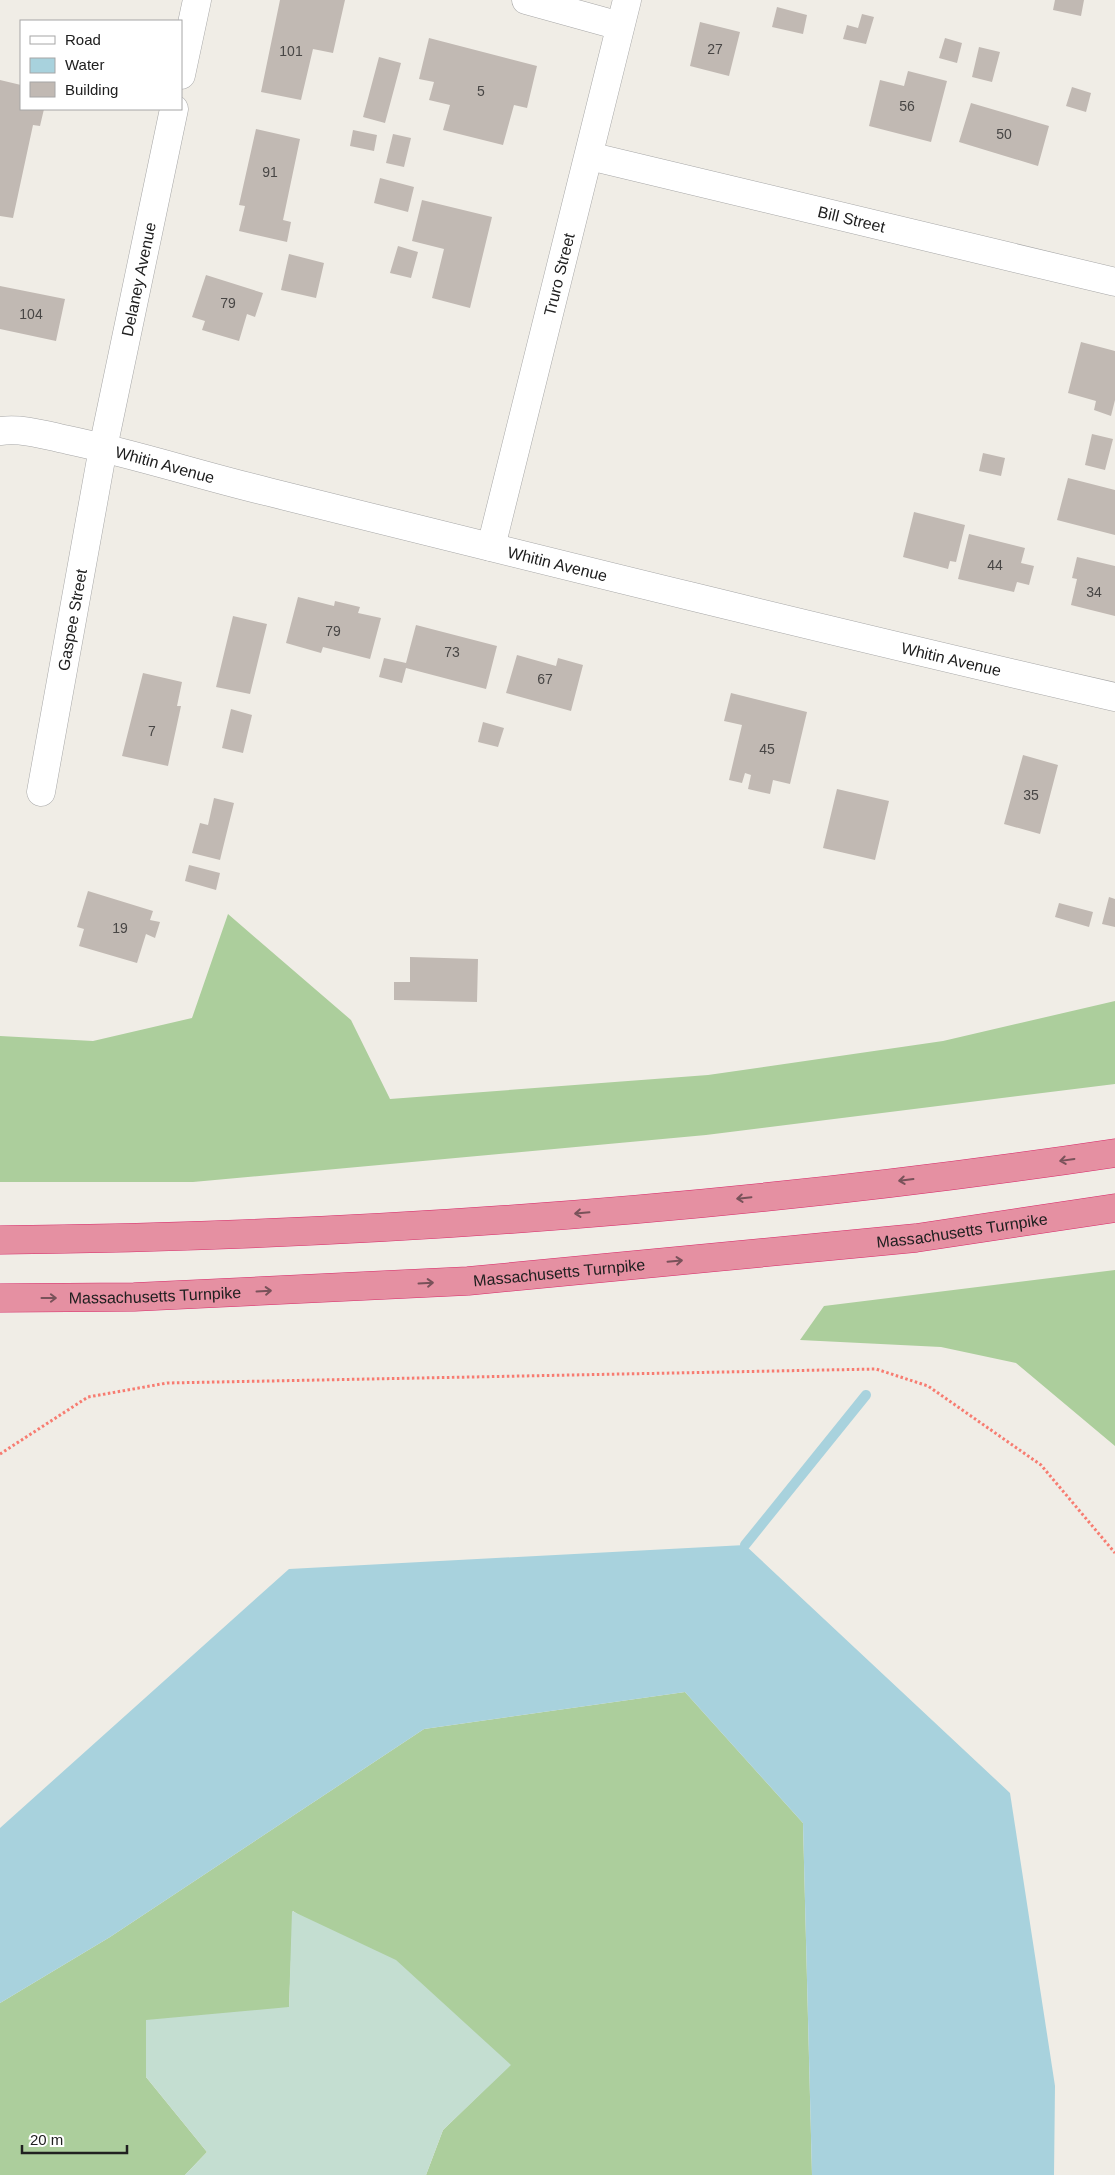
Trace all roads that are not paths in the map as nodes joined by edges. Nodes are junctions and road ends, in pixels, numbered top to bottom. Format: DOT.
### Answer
graph roads {
  1 [pos="197,0"];
  2 [pos="526,0"];
  3 [pos="627,0"];
  4 [pos="620,26"];
  5 [pos="182,71"];
  6 [pos="174,110"];
  7 [pos="589,156"];
  8 [pos="1115,282"];
  9 [pos="0,431"];
  10 [pos="103,448"];
  11 [pos="491,547"];
  12 [pos="1115,697"];
  13 [pos="41,792"];
  14 [pos="1115,1153"];
  15 [pos="1115,1208"];
  16 [pos="0,1240"];
  17 [pos="0,1298"];
  1 -- 5 [label="street"];
  2 -- 4 [label="street"];
  3 -- 4 [label="street, Truro Street"];
  4 -- 7 [label="street, Truro Street"];
  6 -- 10 [label="street, Delaney Avenue"];
  7 -- 8 [label="street, Bill Street"];
  7 -- 11 [label="street, Truro Street"];
  9 -- 10 [label="street, Whitin Avenue"];
  10 -- 11 [label="street, Whitin Avenue"];
  10 -- 13 [label="street, Gaspee Street"];
  11 -- 12 [label="street, Whitin Avenue"];
  14 -- 16 [label="highway, one-way"];
  17 -- 15 [label="highway, Massachusetts Turnpike, one-way"];
}
